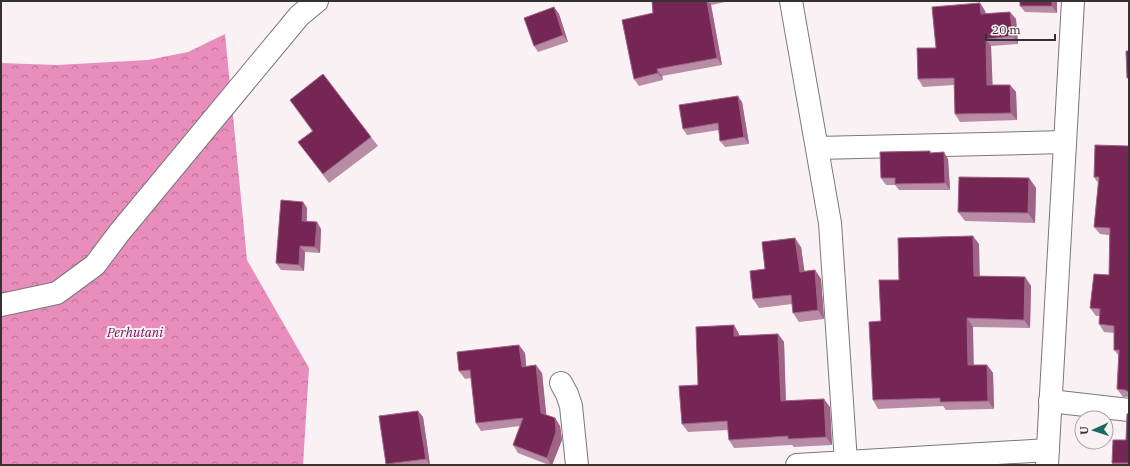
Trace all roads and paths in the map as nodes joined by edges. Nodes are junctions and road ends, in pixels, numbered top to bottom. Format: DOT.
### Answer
graph roads {
  1 [pos="317,1"];
  2 [pos="791,1"];
  3 [pos="1073,1"];
  4 [pos="1065,142"];
  5 [pos="817,148"];
  6 [pos="1,305"];
  7 [pos="561,383"];
  8 [pos="1050,401"];
  9 [pos="1129,410"];
  10 [pos="1047,457"];
  11 [pos="846,462"];
  12 [pos="577,465"];
  13 [pos="797,465"];
  1 -- 6 [label="main road"];
  2 -- 5 [label="main road"];
  3 -- 4 [label="main road"];
  4 -- 5 [label="main road"];
  4 -- 8 [label="main road"];
  5 -- 11 [label="main road"];
  7 -- 12 [label="main road"];
  8 -- 9 [label="main road"];
  8 -- 10 [label="main road"];
  10 -- 11 [label="main road"];
  11 -- 13 [label="main road"];
}
